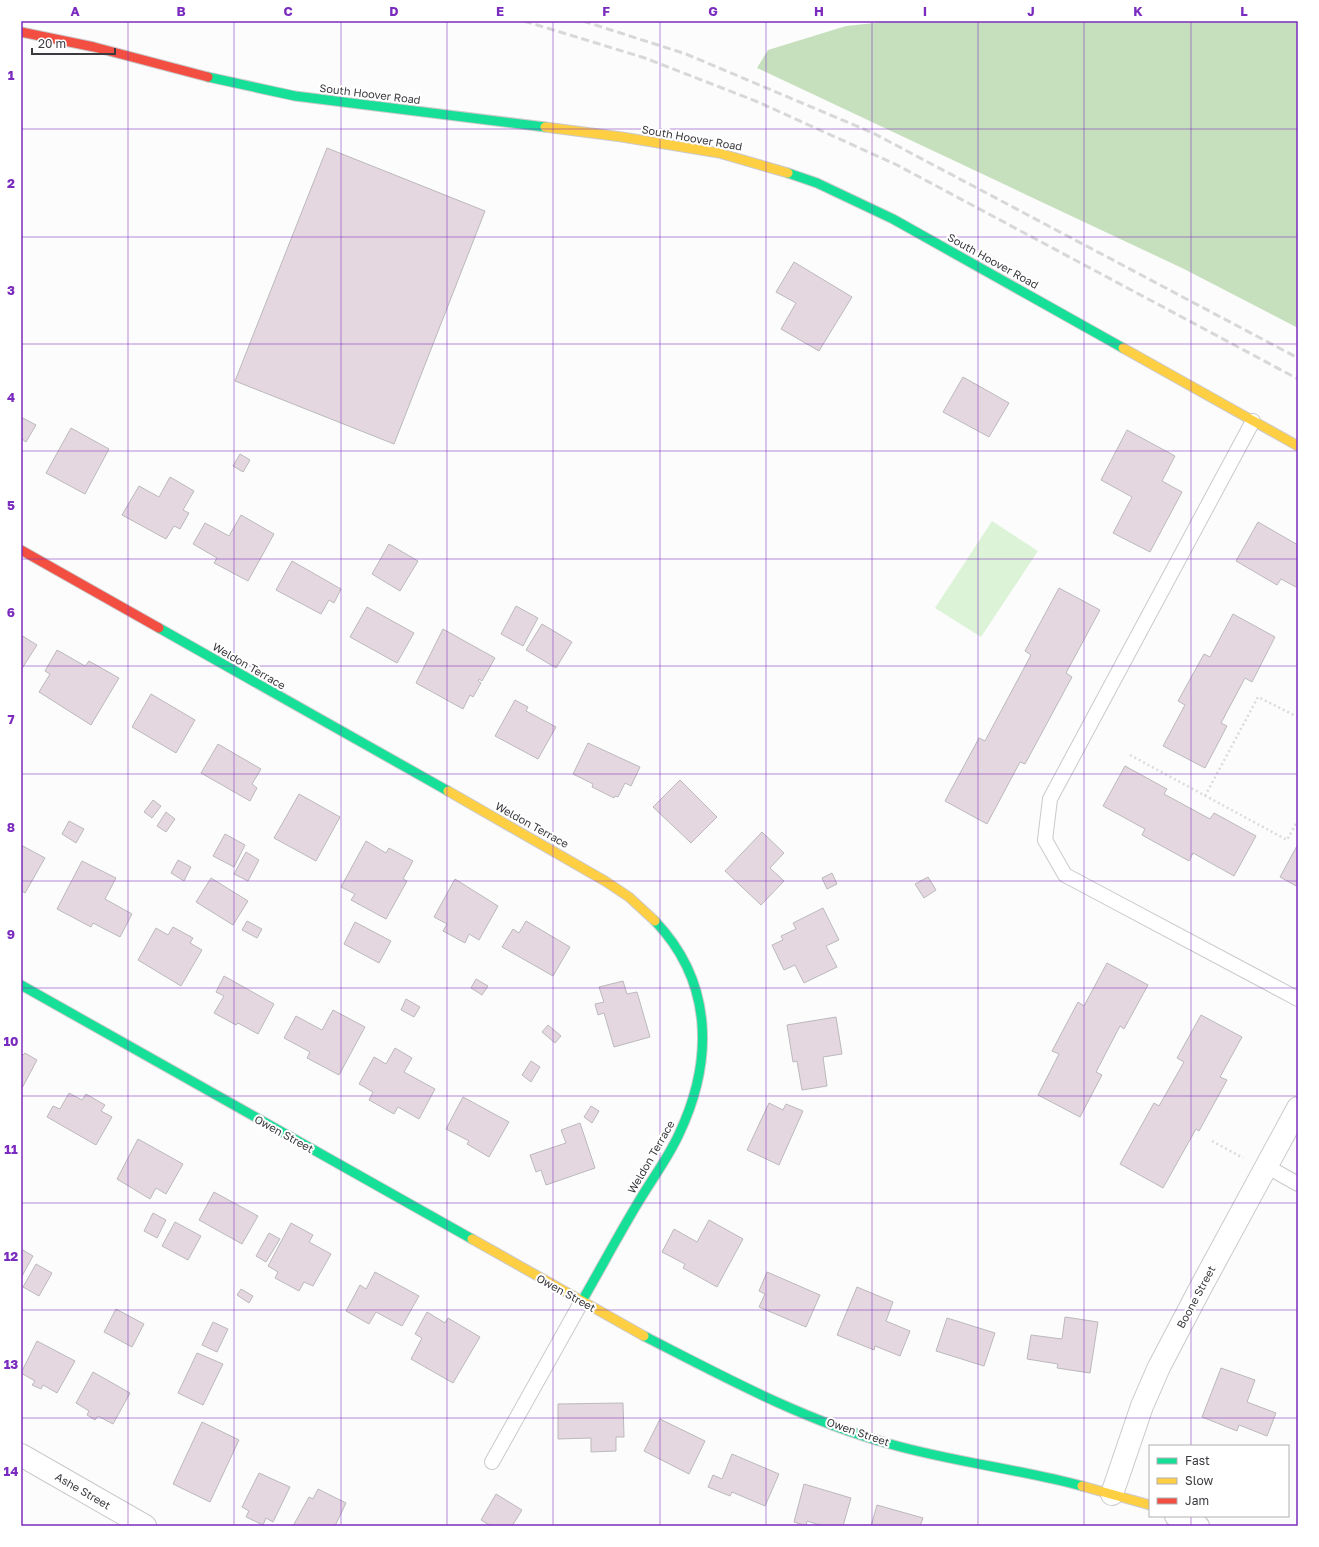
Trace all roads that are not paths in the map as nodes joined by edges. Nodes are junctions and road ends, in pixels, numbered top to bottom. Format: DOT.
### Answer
graph roads {
  1 [pos="21,32"];
  2 [pos="1253,421"];
  3 [pos="1298,446"];
  4 [pos="21,550"];
  5 [pos="21,985"];
  6 [pos="1298,999"];
  7 [pos="1298,1108"];
  8 [pos="1265,1168"];
  9 [pos="1298,1184"];
  10 [pos="582,1301"];
  11 [pos="21,1455"];
  12 [pos="492,1462"];
  13 [pos="1112,1494"];
  14 [pos="1149,1506"];
  15 [pos="1178,1517"];
  16 [pos="146,1526"];
  17 [pos="1198,1526"];
  1 -- 2 [label="street, South Hoover Road"];
  2 -- 3 [label="street, South Hoover Road"];
  2 -- 6 [label="lane"];
  4 -- 10 [label="street, Weldon Terrace"];
  5 -- 10 [label="street, Owen Street"];
  7 -- 8 [label="street, Boone Street"];
  8 -- 9 [label="lane"];
  8 -- 13 [label="street, Boone Street"];
  10 -- 12 [label="lane"];
  10 -- 13 [label="street, Owen Street"];
  11 -- 16 [label="street, Ashe Street"];
  13 -- 14 [label="street, Owen Street"];
  15 -- 17 [label="street"];
}
